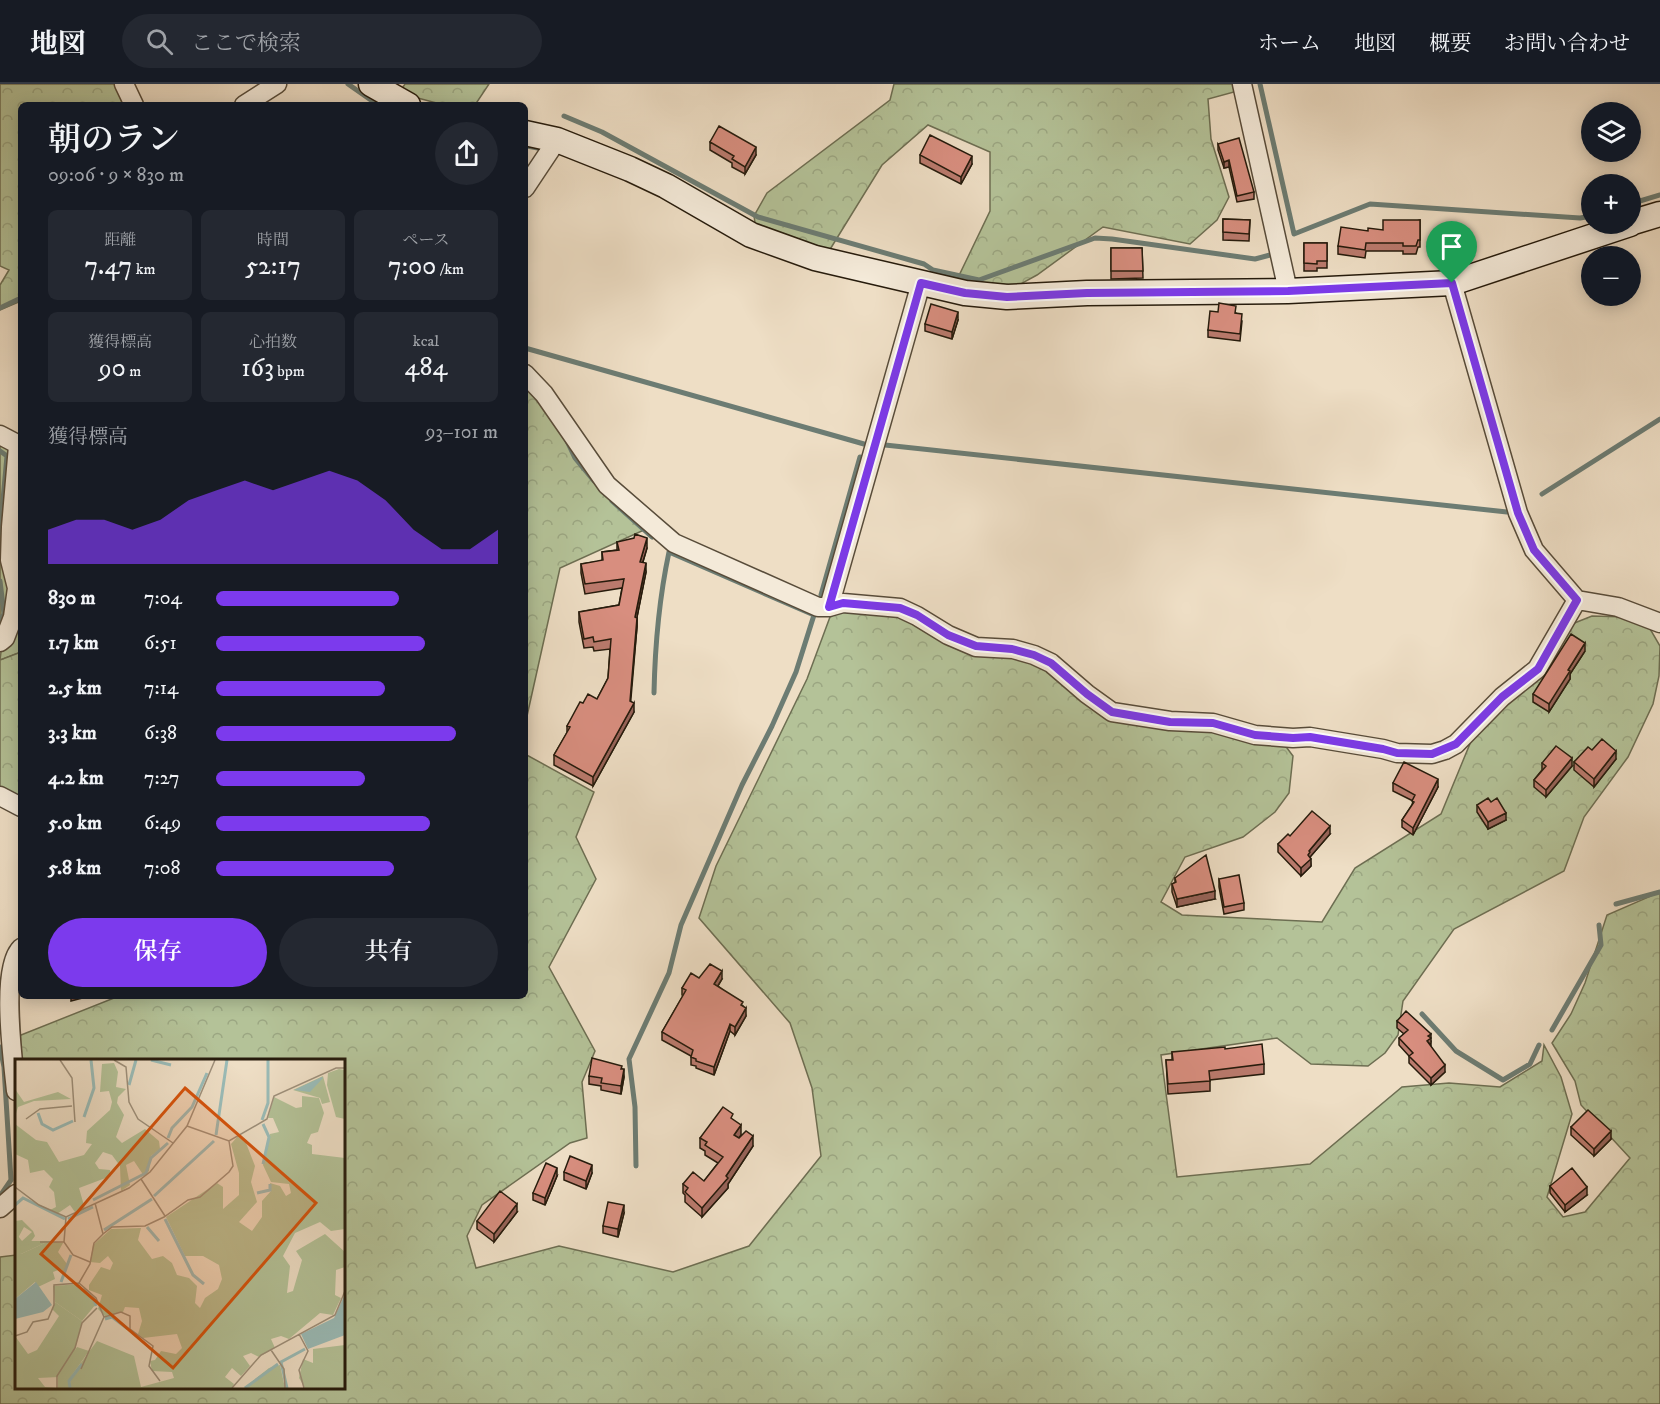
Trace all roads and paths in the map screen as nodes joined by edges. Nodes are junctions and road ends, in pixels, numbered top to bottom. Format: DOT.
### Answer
graph roads {
  1 [pos="124,84"];
  2 [pos="277,84"];
  3 [pos="371,84"];
  4 [pos="1242,84"];
  5 [pos="133,102"];
  6 [pos="249,102"];
  7 [pos="403,102"];
  8 [pos="528,134"];
  9 [pos="557,140"];
  10 [pos="528,184"];
  11 [pos="1660,214"];
  12 [pos="1641,220"];
  13 [pos="1597,234"];
  14 [pos="921,283"];
  15 [pos="1452,283"];
  16 [pos="1288,291"];
  17 [pos="528,378"];
  18 [pos="0,435"];
  19 [pos="18,445"];
  20 [pos="18,464"];
  21 [pos="1577,600"];
  22 [pos="829,607"];
  23 [pos="1660,623"];
  24 [pos="0,642"];
  25 [pos="0,796"];
  26 [pos="18,805"];
  27 [pos="18,951"];
  28 [pos="15,1083"];
  29 [pos="15,1195"];
  30 [pos="0,1208"];
  1 -- 5 [label="street"];
  2 -- 6 [label="street"];
  3 -- 7 [label="street"];
  4 -- 16 [label="street"];
  8 -- 9 [label="street"];
  9 -- 10 [label="street"];
  9 -- 14 [label="street"];
  11 -- 12 [label="street"];
  13 -- 15 [label="street"];
  14 -- 16 [label="street"];
  14 -- 22 [label="street"];
  15 -- 16 [label="street"];
  15 -- 21 [label="street"];
  17 -- 22 [label="street"];
  18 -- 19 [label="street"];
  20 -- 24 [label="street"];
  21 -- 22 [label="street"];
  21 -- 23 [label="street"];
  25 -- 26 [label="street"];
  27 -- 28 [label="street"];
  29 -- 30 [label="street"];
}
